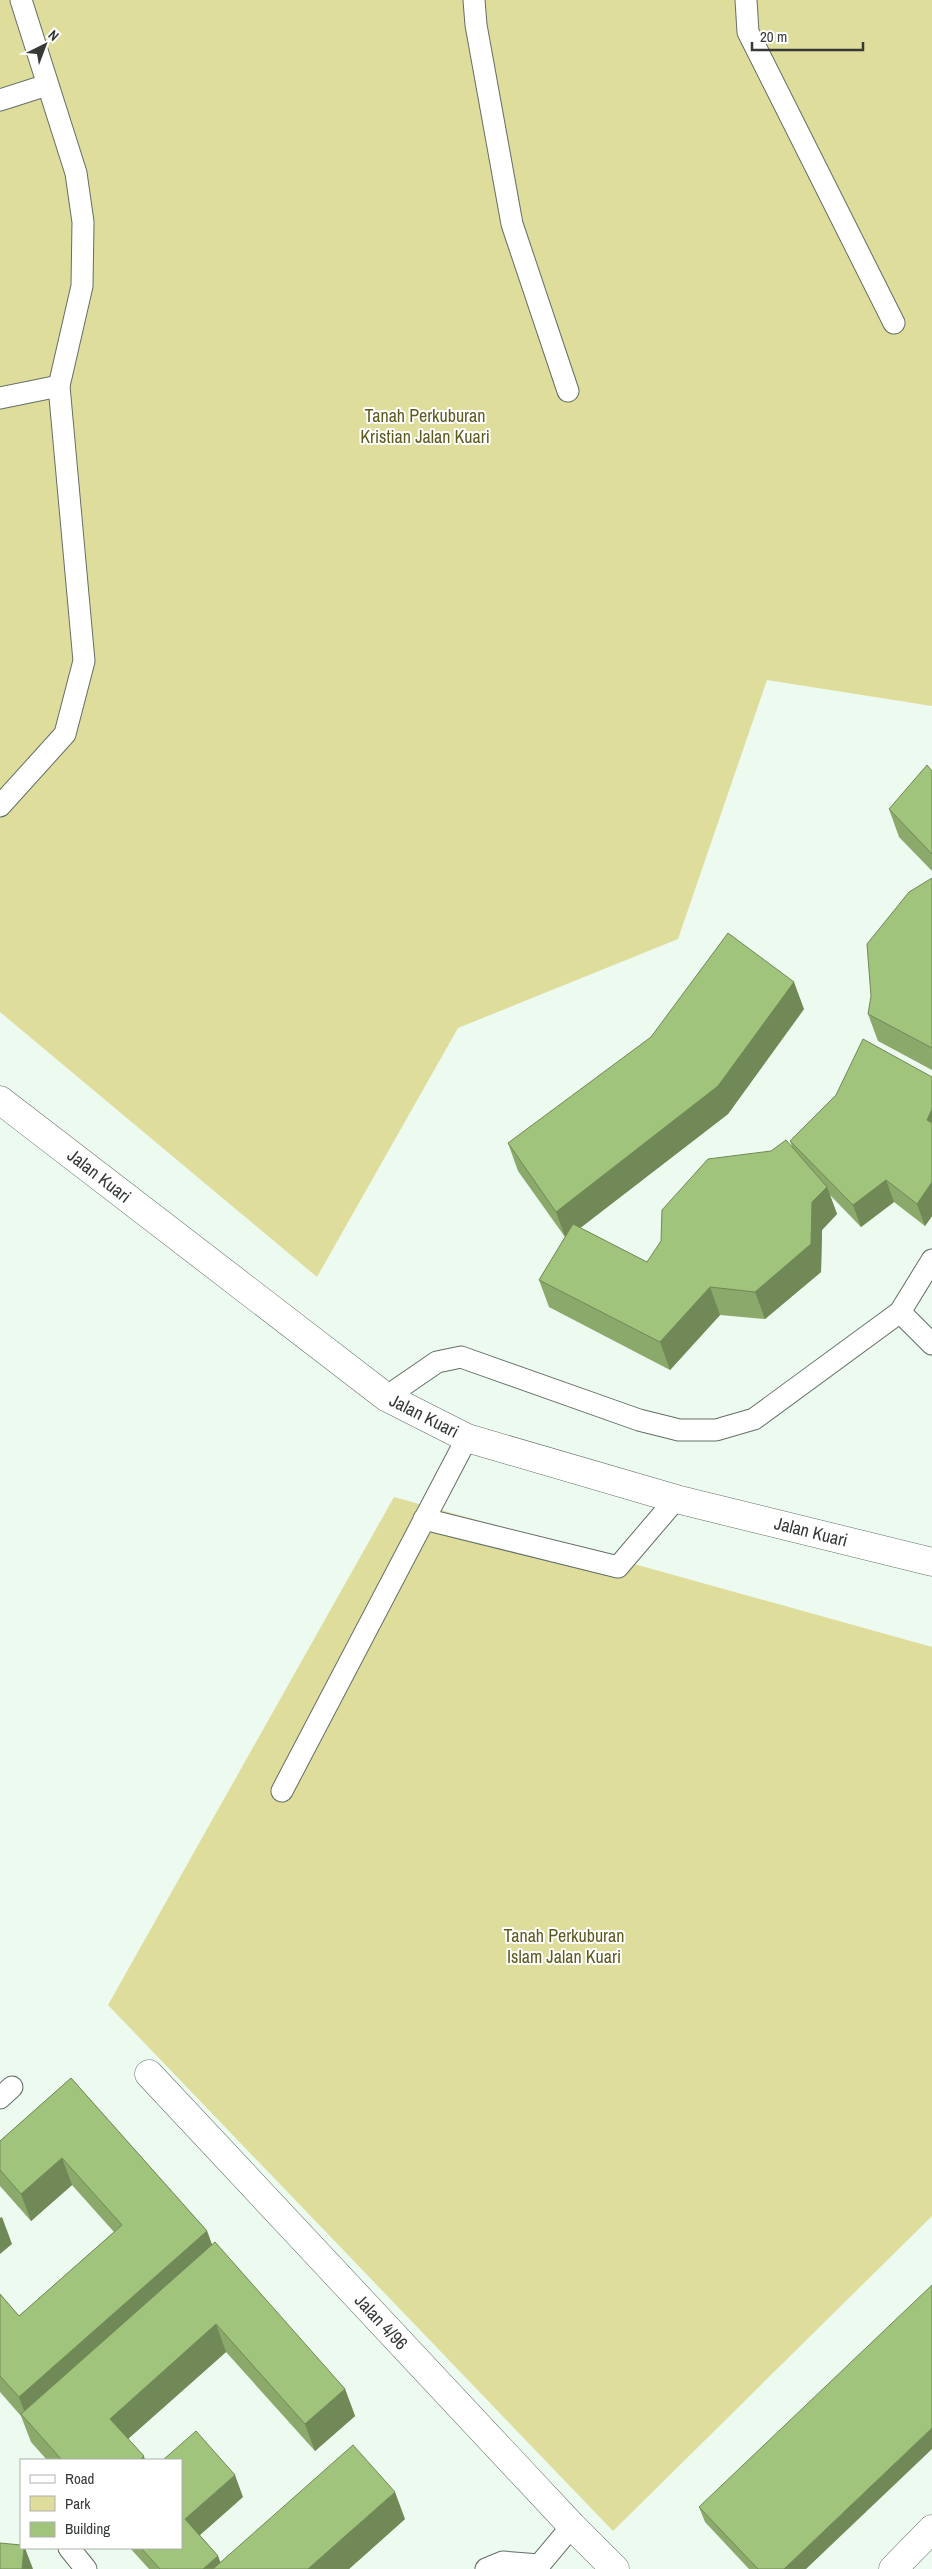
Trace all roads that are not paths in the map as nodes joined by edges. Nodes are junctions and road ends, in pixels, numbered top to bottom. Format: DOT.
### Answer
graph roads {
  1 [pos="21,0"];
  2 [pos="474,0"];
  3 [pos="746,0"];
  4 [pos="47,85"];
  5 [pos="0,100"];
  6 [pos="894,323"];
  7 [pos="59,386"];
  8 [pos="568,391"];
  9 [pos="0,398"];
  10 [pos="0,806"];
  11 [pos="0,1100"];
  12 [pos="932,1260"];
  13 [pos="900,1312"];
  14 [pos="932,1344"];
  15 [pos="386,1397"];
  16 [pos="467,1438"];
  17 [pos="676,1499"];
  18 [pos="424,1519"];
  19 [pos="932,1562"];
  20 [pos="282,1791"];
  21 [pos="149,2074"];
  22 [pos="572,2526"];
  23 [pos="932,2529"];
  24 [pos="70,2549"];
  25 [pos="538,2567"];
  26 [pos="86,2569"];
  27 [pos="486,2569"];
  28 [pos="616,2569"];
  29 [pos="892,2569"];
  1 -- 4 [label="lane"];
  2 -- 8 [label="lane"];
  3 -- 6 [label="lane"];
  4 -- 5 [label="lane"];
  4 -- 7 [label="lane"];
  7 -- 9 [label="lane"];
  7 -- 10 [label="lane"];
  11 -- 15 [label="street, Jalan Kuari"];
  12 -- 13 [label="lane"];
  13 -- 14 [label="lane"];
  13 -- 15 [label="lane"];
  15 -- 16 [label="street, Jalan Kuari"];
  16 -- 17 [label="street, Jalan Kuari"];
  16 -- 18 [label="lane"];
  17 -- 18 [label="lane"];
  17 -- 19 [label="street, Jalan Kuari"];
  18 -- 20 [label="lane"];
  21 -- 22 [label="street, Jalan 4/96"];
  22 -- 25 [label="lane"];
  22 -- 28 [label="street, Jalan 4/96"];
  23 -- 29 [label="street"];
  24 -- 26 [label="lane"];
  25 -- 27 [label="lane"];
}
